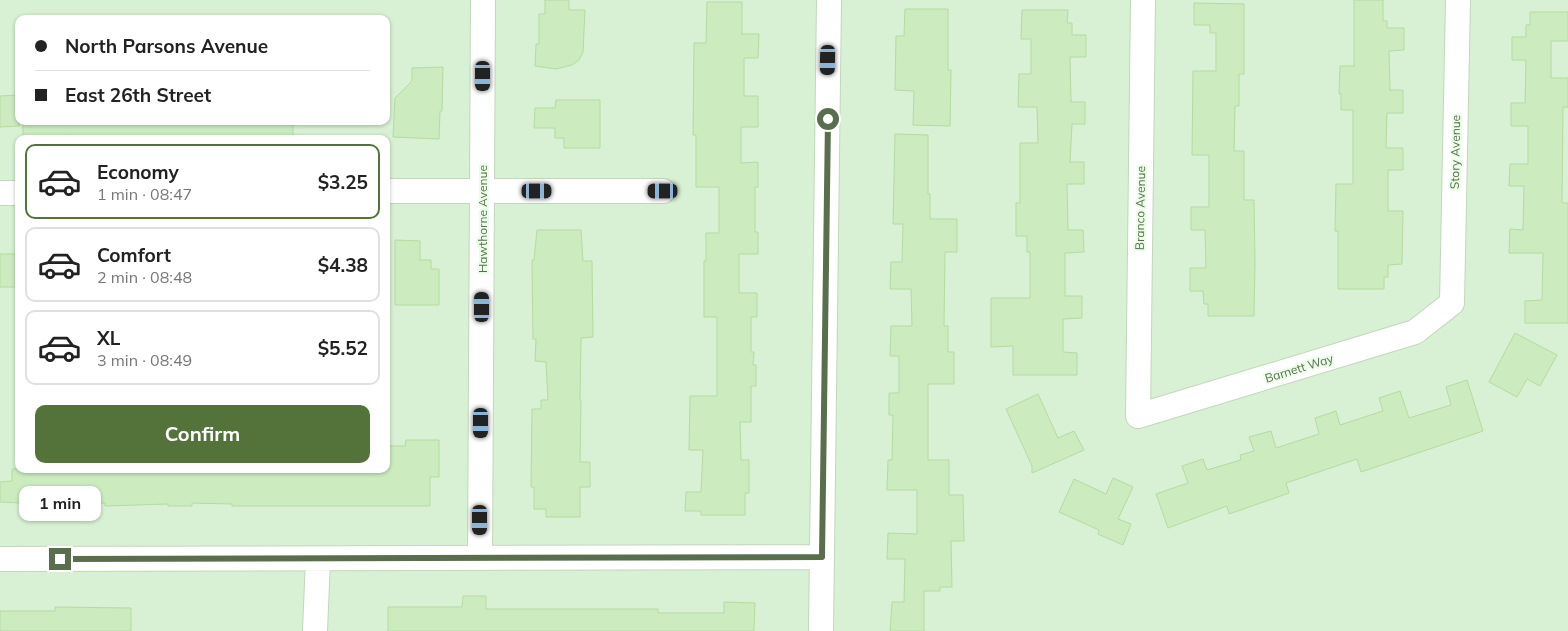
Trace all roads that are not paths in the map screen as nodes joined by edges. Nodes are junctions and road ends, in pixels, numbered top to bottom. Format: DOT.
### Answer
graph roads {
  1 [pos="483,0"];
  2 [pos="829,0"];
  3 [pos="1143,0"];
  4 [pos="1458,0"];
  5 [pos="482,191"];
  6 [pos="663,191"];
  7 [pos="390,192"];
  8 [pos="0,193"];
  9 [pos="15,193"];
  10 [pos="1452,303"];
  11 [pos="1138,416"];
  12 [pos="822,557"];
  13 [pos="480,558"];
  14 [pos="0,559"];
  15 [pos="318,559"];
  16 [pos="315,631"];
  17 [pos="821,631"];
  1 -- 5 [label="street, Hawthorne Avenue"];
  2 -- 12 [label="street"];
  3 -- 11 [label="street, Branco Avenue"];
  4 -- 10 [label="street, Story Avenue"];
  5 -- 6 [label="street"];
  5 -- 7 [label="street"];
  5 -- 13 [label="street, Hawthorne Avenue"];
  8 -- 9 [label="street"];
  10 -- 11 [label="street, Barnett Way"];
  12 -- 13 [label="street"];
  12 -- 17 [label="street"];
  13 -- 15 [label="street"];
  14 -- 15 [label="street"];
  15 -- 16 [label="street"];
}
